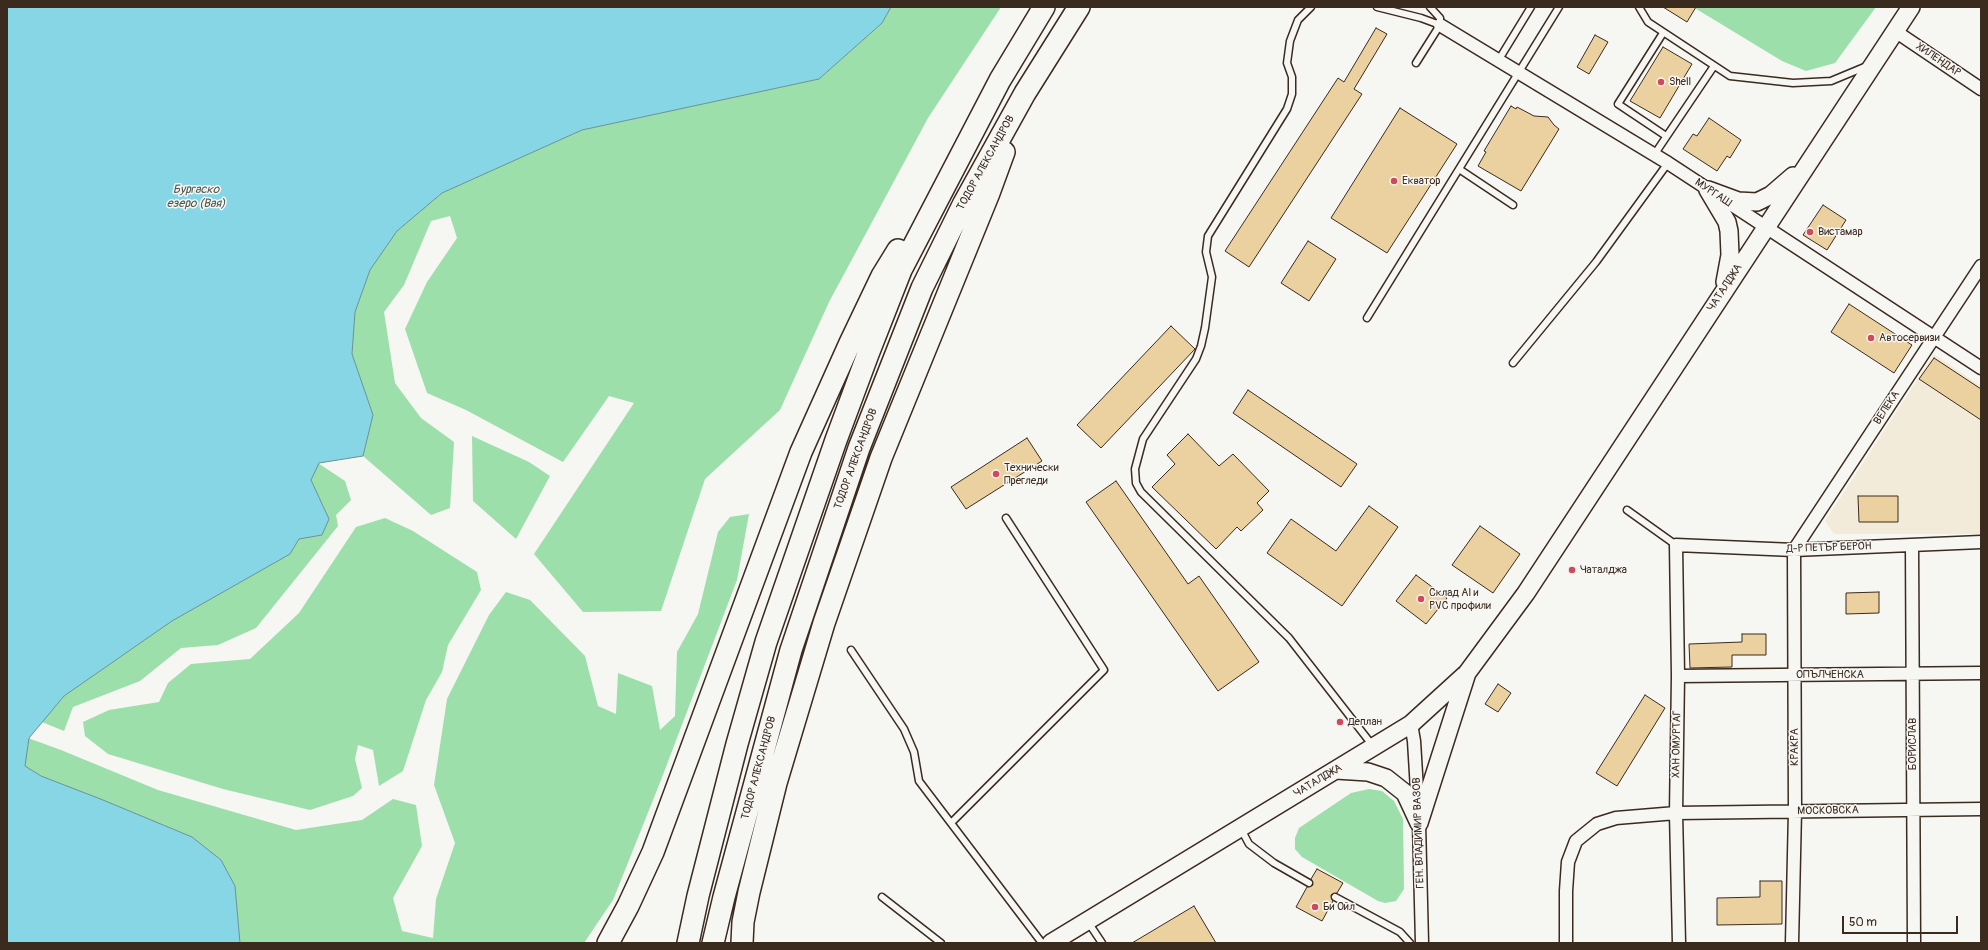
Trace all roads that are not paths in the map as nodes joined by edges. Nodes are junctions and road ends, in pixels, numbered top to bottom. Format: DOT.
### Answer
graph roads {
  1 [pos="1044,7"];
  2 [pos="1079,7"];
  3 [pos="1311,7"];
  4 [pos="1377,7"];
  5 [pos="1430,7"];
  6 [pos="1531,7"];
  7 [pos="1559,7"];
  8 [pos="1639,7"];
  9 [pos="1911,7"];
  10 [pos="1440,25"];
  11 [pos="1895,32"];
  12 [pos="1663,33"];
  13 [pos="1498,61"];
  14 [pos="1416,63"];
  15 [pos="1874,63"];
  16 [pos="1714,66"];
  17 [pos="1518,72"];
  18 [pos="1000,80"];
  19 [pos="1981,89"];
  20 [pos="1025,93"];
  21 [pos="1666,136"];
  22 [pos="1654,155"];
  23 [pos="1668,163"];
  24 [pos="1807,165"];
  25 [pos="1459,169"];
  26 [pos="1708,190"];
  27 [pos="1512,205"];
  28 [pos="1765,228"];
  29 [pos="1981,266"];
  30 [pos="1723,292"];
  31 [pos="1367,318"];
  32 [pos="1934,337"];
  33 [pos="1514,363"];
  34 [pos="1981,368"];
  35 [pos="1628,510"];
  36 [pos="1006,518"];
  37 [pos="1981,542"];
  38 [pos="1676,545"];
  39 [pos="1912,545"];
  40 [pos="1794,550"];
  41 [pos="850,650"];
  42 [pos="1467,673"];
  43 [pos="1912,674"];
  44 [pos="1981,674"];
  45 [pos="1794,675"];
  46 [pos="1678,676"];
  47 [pos="1411,724"];
  48 [pos="1374,747"];
  49 [pos="1336,770"];
  50 [pos="1981,808"];
  51 [pos="1913,810"];
  52 [pos="1795,812"];
  53 [pos="1676,813"];
  54 [pos="951,823"];
  55 [pos="1419,823"];
  56 [pos="1240,828"];
  57 [pos="1309,883"];
  58 [pos="882,897"];
  59 [pos="1335,897"];
  60 [pos="1087,921"];
  61 [pos="608,943"];
  62 [pos="688,943"];
  63 [pos="714,943"];
  64 [pos="742,943"];
  65 [pos="941,943"];
  66 [pos="1042,943"];
  67 [pos="1051,943"];
  68 [pos="1102,943"];
  69 [pos="1410,943"];
  70 [pos="1422,943"];
  71 [pos="1566,943"];
  72 [pos="1679,943"];
  73 [pos="1792,943"];
  74 [pos="1914,943"];
  1 -- 18 [label="highway"];
  2 -- 20 [label="highway, ТОДОР АЛЕКСАНДРОВ"];
  3 -- 48 [label="lane"];
  4 -- 10 [label="lane"];
  5 -- 10 [label="lane"];
  6 -- 13 [label="lane"];
  7 -- 17 [label="lane"];
  8 -- 12 [label="lane"];
  9 -- 11 [label="main road, ЧАТАЛДЖА"];
  10 -- 13 [label="street, МУРГАШ"];
  10 -- 14 [label="lane"];
  11 -- 15 [label="main road, ЧАТАЛДЖА"];
  11 -- 19 [label="street, ХИЛЕНДАР"];
  12 -- 16 [label="lane"];
  12 -- 21 [label="lane"];
  13 -- 17 [label="street, МУРГАШ"];
  15 -- 16 [label="lane"];
  15 -- 24 [label="main road, ЧАТАЛДЖА"];
  16 -- 21 [label="lane"];
  17 -- 22 [label="street, МУРГАШ"];
  17 -- 25 [label="lane"];
  18 -- 61 [label="highway"];
  18 -- 62 [label="highway"];
  20 -- 63 [label="highway, ТОДОР АЛЕКСАНДРОВ"];
  20 -- 64 [label="highway"];
  21 -- 22 [label="lane"];
  22 -- 23 [label="street, МУРГАШ"];
  23 -- 26 [label="street, МУРГАШ"];
  23 -- 33 [label="lane"];
  24 -- 26 [label="main road"];
  24 -- 28 [label="main road, ЧАТАЛДЖА"];
  25 -- 27 [label="lane"];
  25 -- 31 [label="lane"];
  26 -- 28 [label="street, МУРГАШ"];
  26 -- 30 [label="main road"];
  28 -- 30 [label="main road, ЧАТАЛДЖА"];
  28 -- 32 [label="street, МУРГАШ"];
  29 -- 32 [label="street, ВЕЛЕКА"];
  30 -- 42 [label="main road, ЧАТАЛДЖА"];
  32 -- 34 [label="street, МУРГАШ"];
  32 -- 40 [label="street, ВЕЛЕКА"];
  35 -- 38 [label="lane"];
  36 -- 54 [label="lane"];
  37 -- 39 [label="street, Д-Р ПЕТЪР БЕРОН"];
  38 -- 40 [label="street, Д-Р ПЕТЪР БЕРОН"];
  38 -- 46 [label="street, ХАН ОМУРТАГ"];
  39 -- 40 [label="street, Д-Р ПЕТЪР БЕРОН"];
  39 -- 43 [label="street, БОРИСЛАВ"];
  40 -- 45 [label="street, КРАКРА"];
  41 -- 54 [label="lane"];
  42 -- 47 [label="main road, ЧАТАЛДЖА"];
  42 -- 55 [label="main road"];
  43 -- 44 [label="street, ОПЪЛЧЕНСКА"];
  43 -- 45 [label="street, ОПЪЛЧЕНСКА"];
  43 -- 51 [label="street, БОРИСЛАВ"];
  45 -- 46 [label="street, ОПЪЛЧЕНСКА"];
  45 -- 52 [label="street, КРАКРА"];
  46 -- 53 [label="street, ХАН ОМУРТАГ"];
  47 -- 48 [label="main road, ЧАТАЛДЖА"];
  47 -- 55 [label="street, ГЕН. ВЛАДИМИР ВАЗОВ"];
  48 -- 49 [label="main road, ЧАТАЛДЖА"];
  49 -- 55 [label="main road"];
  49 -- 56 [label="main road, ЧАТАЛДЖА"];
  50 -- 51 [label="street, МОСКОВСКА"];
  51 -- 52 [label="street, МОСКОВСКА"];
  51 -- 74 [label="street, БОРИСЛАВ"];
  52 -- 53 [label="street, МОСКОВСКА"];
  52 -- 73 [label="street, КРАКРА"];
  53 -- 71 [label="street, МОСКОВСКА"];
  53 -- 72 [label="street, ХАН ОМУРТАГ"];
  54 -- 66 [label="lane"];
  55 -- 70 [label="street, ГЕН. ВЛАДИМИР ВАЗОВ"];
  56 -- 57 [label="lane"];
  56 -- 60 [label="main road, ЧАТАЛДЖА"];
  58 -- 65 [label="lane"];
  59 -- 69 [label="lane"];
  60 -- 67 [label="main road, ЧАТАЛДЖА"];
  60 -- 68 [label="lane"];
}
